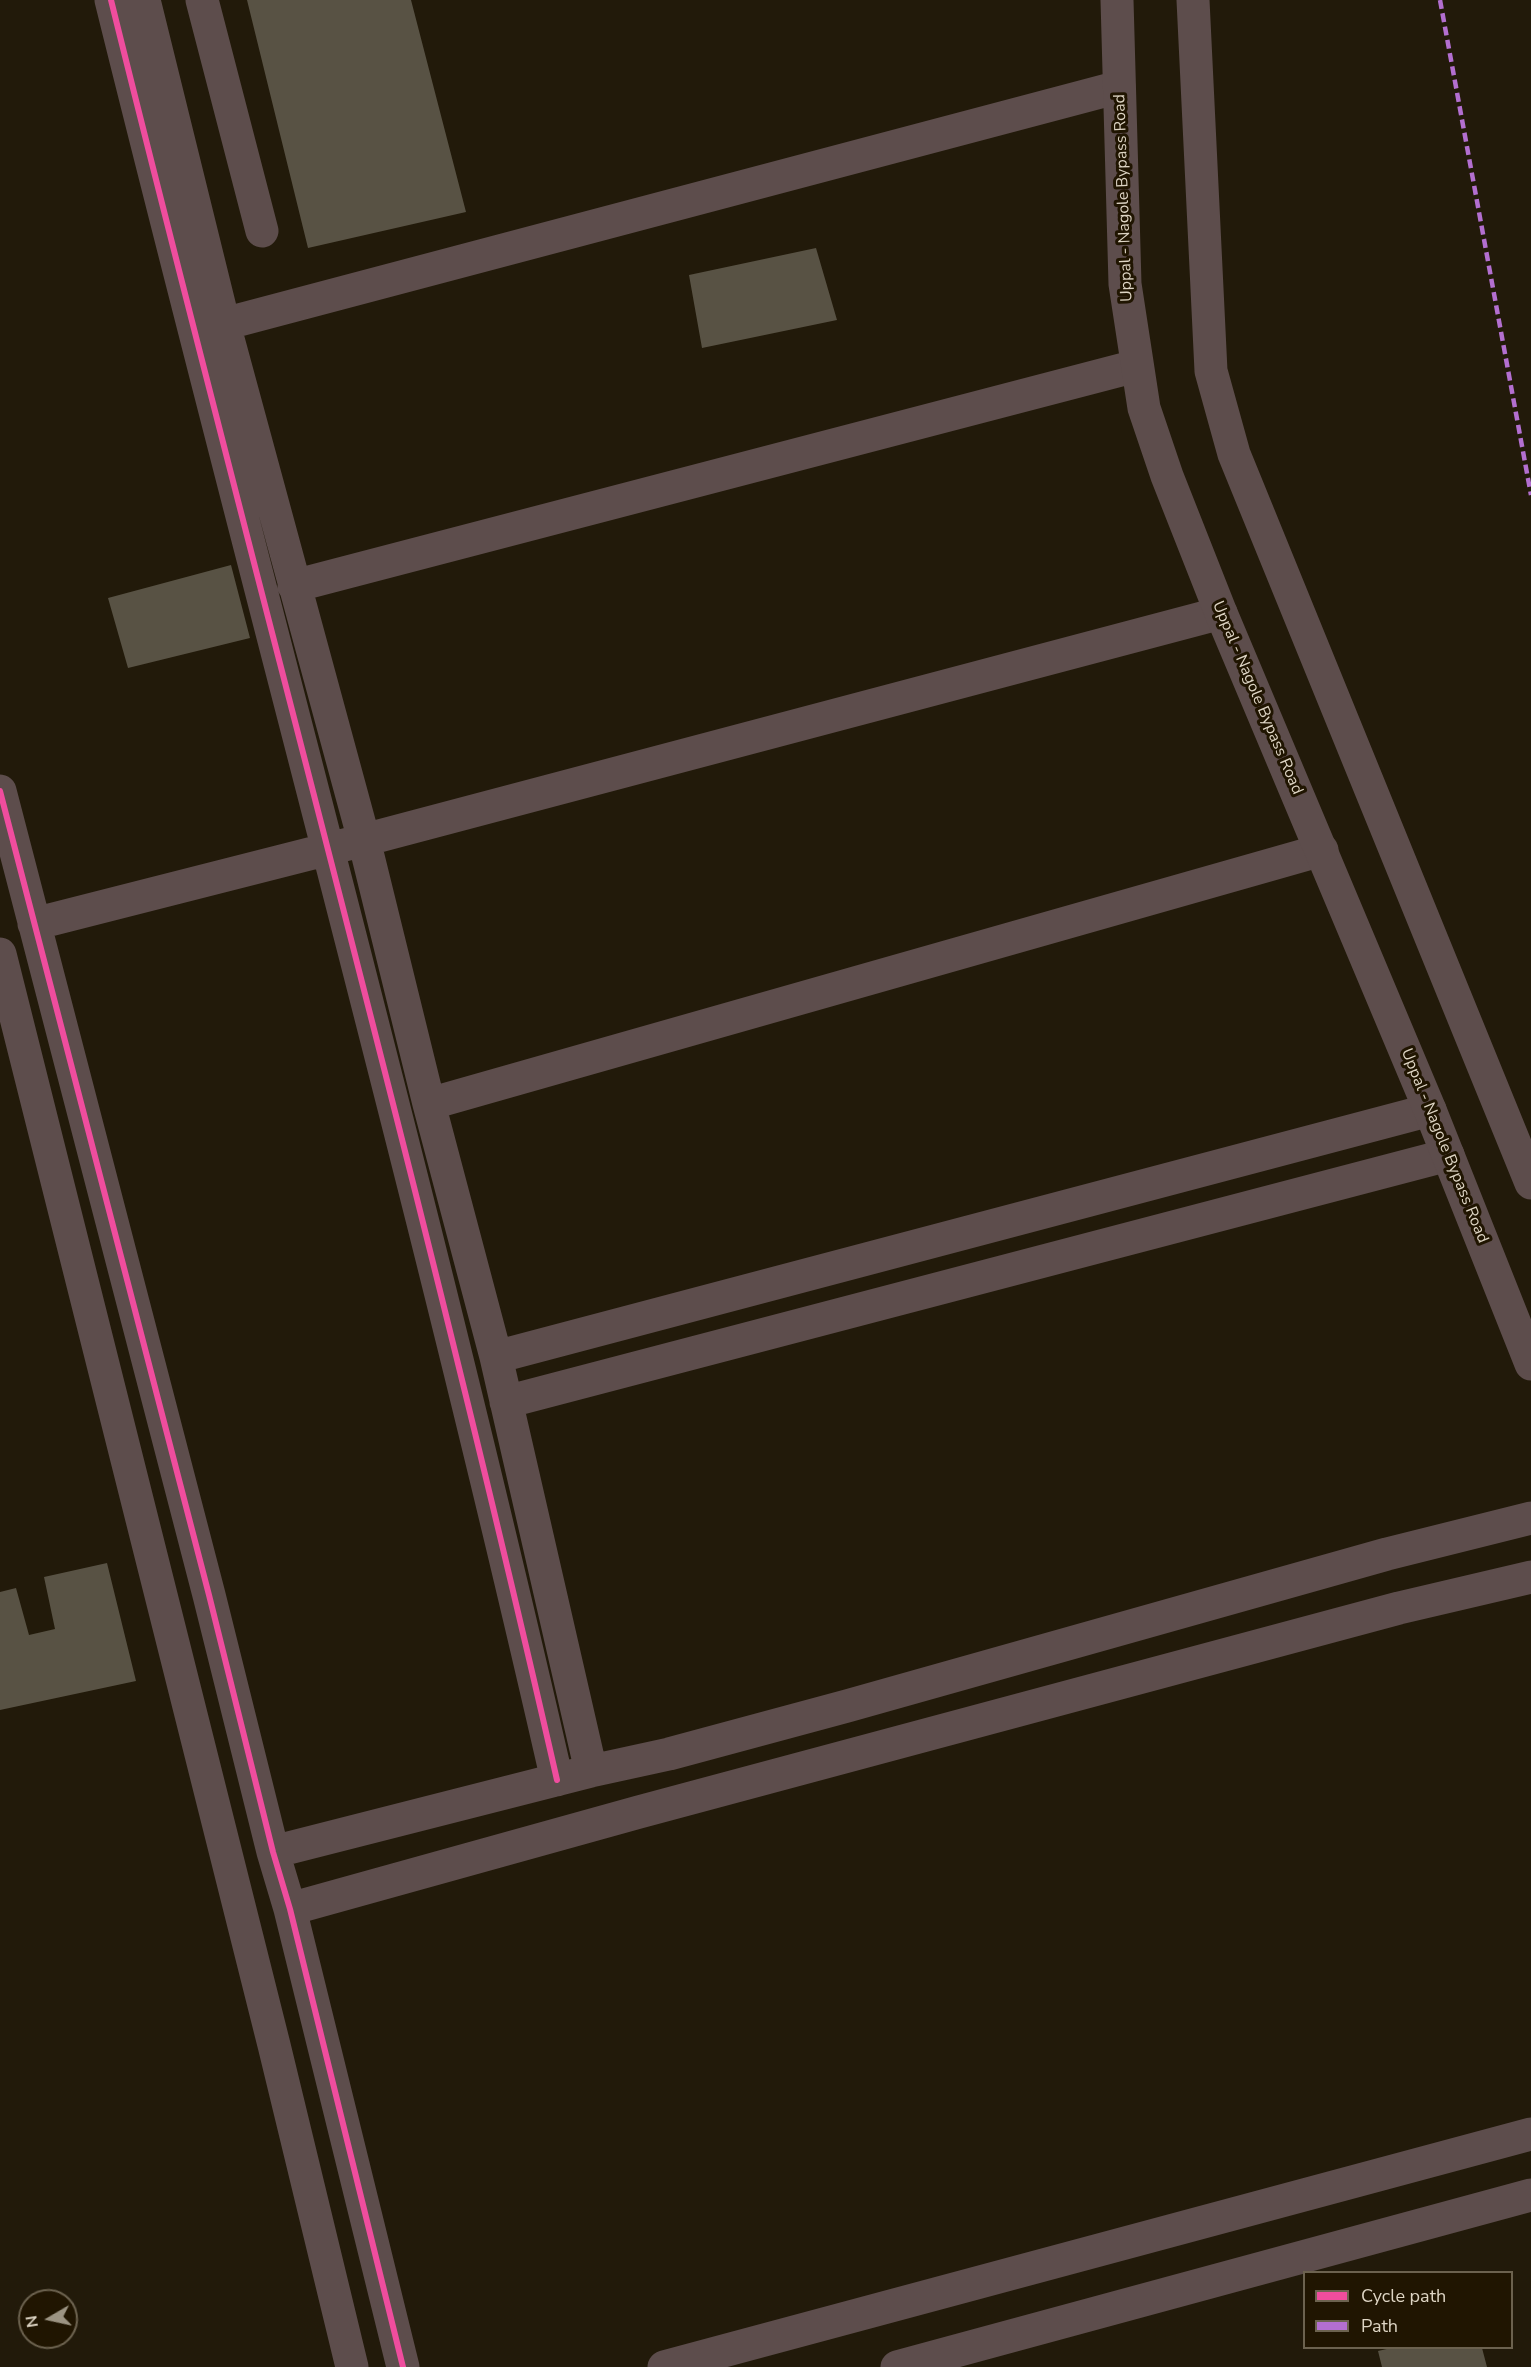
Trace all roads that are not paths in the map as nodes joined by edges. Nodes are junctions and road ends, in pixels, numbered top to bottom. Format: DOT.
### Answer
graph roads {
  1 [pos="111,0"];
  2 [pos="144,0"];
  3 [pos="202,0"];
  4 [pos="1118,0"];
  5 [pos="1194,0"];
  6 [pos="1119,87"];
  7 [pos="262,231"];
  8 [pos="224,324"];
  9 [pos="1136,366"];
  10 [pos="294,586"];
  11 [pos="1221,613"];
  12 [pos="0,791"];
  13 [pos="364,840"];
  14 [pos="327,849"];
  15 [pos="1322,850"];
  16 [pos="34,924"];
  17 [pos="0,954"];
  18 [pos="429,1104"];
  19 [pos="1430,1110"];
  20 [pos="1448,1155"];
  21 [pos="1531,1183"];
  22 [pos="496,1357"];
  23 [pos="1531,1364"];
  24 [pos="506,1402"];
  25 [pos="1531,1518"];
  26 [pos="1531,1577"];
  27 [pos="591,1771"];
  28 [pos="557,1780"];
  29 [pos="273,1852"];
  30 [pos="290,1909"];
  31 [pos="1531,2134"];
  32 [pos="1531,2195"];
  33 [pos="352,2367"];
  34 [pos="403,2367"];
  35 [pos="664,2367"];
  36 [pos="897,2367"];
  1 -- 14 [label="street"];
  2 -- 8 [label="street"];
  3 -- 7 [label="street"];
  4 -- 6 [label="street, Uppal - Nagole Bypass Road"];
  5 -- 21 [label="street"];
  6 -- 8 [label="street"];
  6 -- 9 [label="street, Uppal - Nagole Bypass Road"];
  8 -- 10 [label="street"];
  9 -- 10 [label="street"];
  9 -- 11 [label="street, Uppal - Nagole Bypass Road"];
  10 -- 13 [label="street"];
  11 -- 13 [label="street"];
  11 -- 15 [label="street, Uppal - Nagole Bypass Road"];
  12 -- 16 [label="street"];
  13 -- 14 [label="street"];
  13 -- 18 [label="street"];
  14 -- 16 [label="street"];
  14 -- 28 [label="street"];
  15 -- 18 [label="street"];
  15 -- 19 [label="street, Uppal - Nagole Bypass Road"];
  16 -- 29 [label="street"];
  17 -- 33 [label="street"];
  18 -- 22 [label="street"];
  19 -- 20 [label="street, Uppal - Nagole Bypass Road"];
  19 -- 22 [label="street"];
  20 -- 23 [label="street, Uppal - Nagole Bypass Road"];
  20 -- 24 [label="street"];
  22 -- 24 [label="street"];
  24 -- 27 [label="street"];
  25 -- 27 [label="street"];
  26 -- 30 [label="street"];
  27 -- 28 [label="street"];
  28 -- 29 [label="street"];
  29 -- 30 [label="street"];
  30 -- 34 [label="street"];
  31 -- 35 [label="street"];
  32 -- 36 [label="street"];
}
